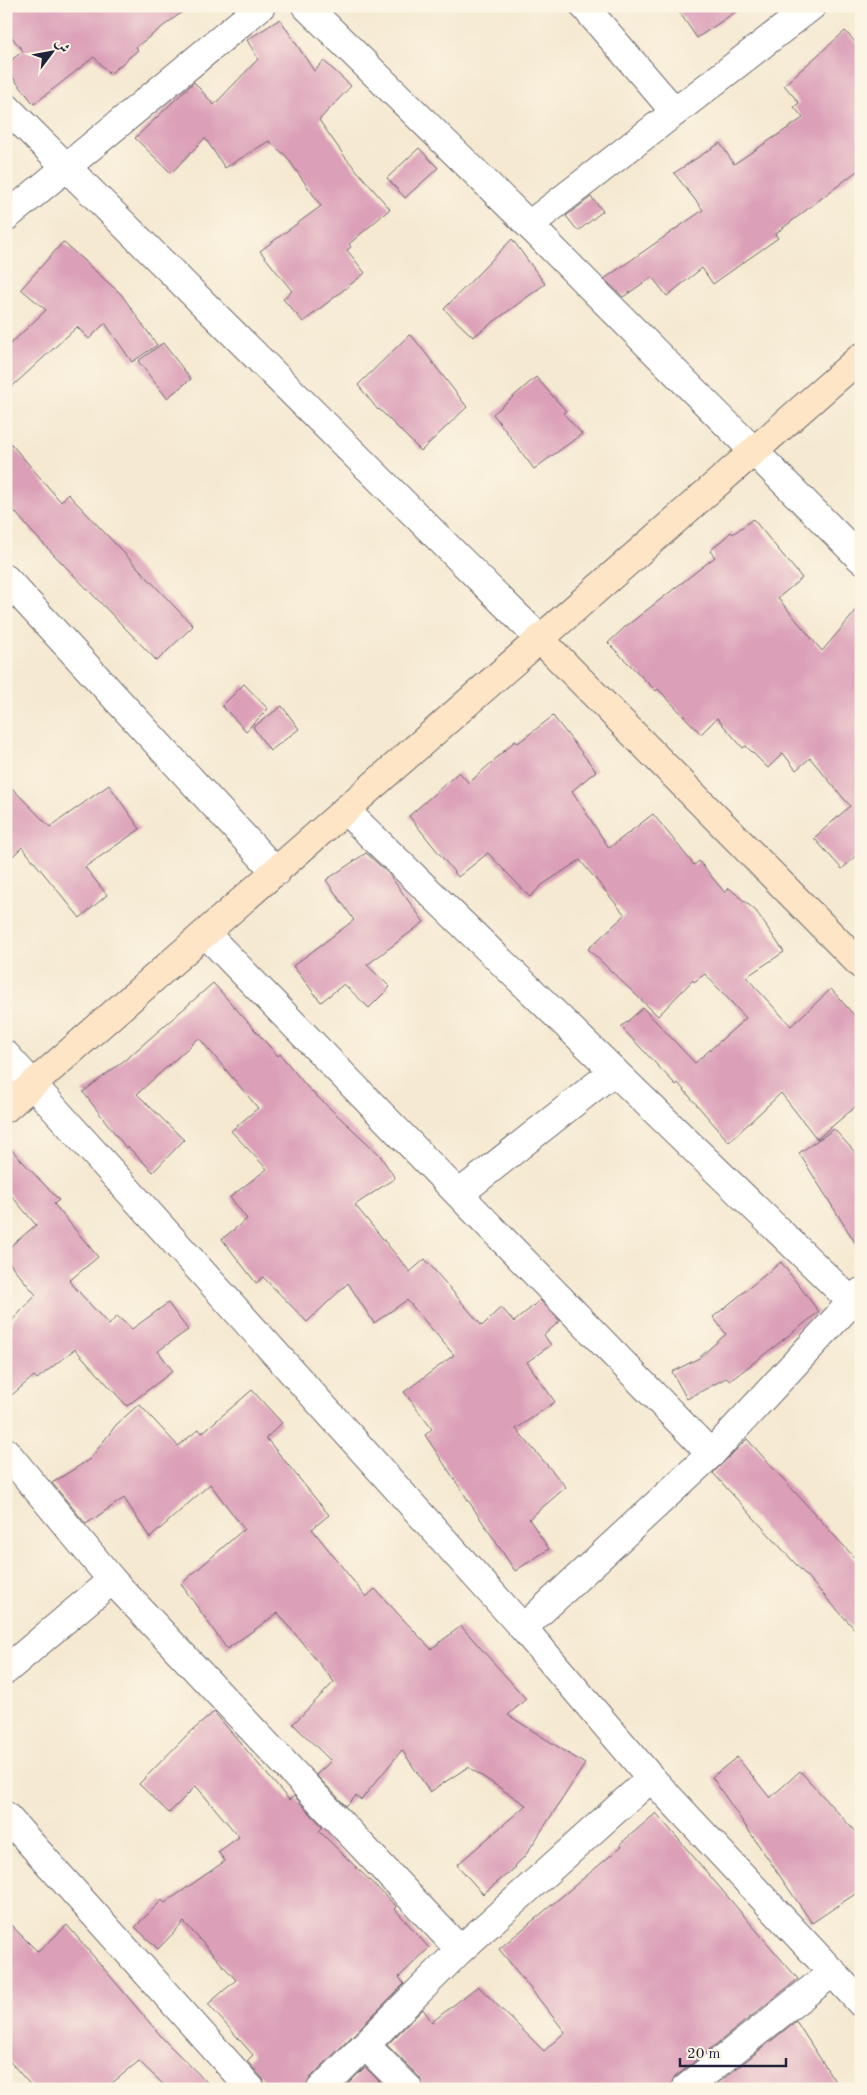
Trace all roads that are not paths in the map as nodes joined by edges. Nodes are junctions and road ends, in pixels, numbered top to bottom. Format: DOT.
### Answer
graph roads {
  1 [pos="262,6"];
  2 [pos="306,6"];
  3 [pos="584,6"];
  4 [pos="812,6"];
  5 [pos="6,107"];
  6 [pos="674,112"];
  7 [pos="66,167"];
  8 [pos="6,217"];
  9 [pos="529,225"];
  10 [pos="861,357"];
  11 [pos="754,451"];
  12 [pos="861,559"];
  13 [pos="6,579"];
  14 [pos="540,639"];
  15 [pos="345,810"];
  16 [pos="276,872"];
  17 [pos="206,934"];
  18 [pos="861,965"];
  19 [pos="6,1055"];
  20 [pos="614,1071"];
  21 [pos="33,1086"];
  22 [pos="6,1108"];
  23 [pos="459,1194"];
  24 [pos="856,1297"];
  25 [pos="6,1452"];
  26 [pos="711,1454"];
  27 [pos="112,1580"];
  28 [pos="523,1628"];
  29 [pos="6,1670"];
  30 [pos="651,1778"];
  31 [pos="6,1816"];
  32 [pos="460,1950"];
  33 [pos="833,1972"];
  34 [pos="861,2002"];
  35 [pos="365,2045"];
  36 [pos="251,2089"];
  37 [pos="322,2089"];
  38 [pos="409,2089"];
  39 [pos="685,2089"];
  1 -- 7 [label="street"];
  2 -- 9 [label="street"];
  3 -- 6 [label="street"];
  4 -- 6 [label="street"];
  5 -- 7 [label="street"];
  6 -- 9 [label="street"];
  7 -- 8 [label="street"];
  7 -- 14 [label="street"];
  9 -- 11 [label="street"];
  10 -- 11 [label="street"];
  11 -- 12 [label="street"];
  11 -- 14 [label="street"];
  13 -- 16 [label="street"];
  14 -- 15 [label="street"];
  14 -- 18 [label="street"];
  15 -- 16 [label="street"];
  15 -- 20 [label="street"];
  16 -- 17 [label="street"];
  17 -- 21 [label="street"];
  17 -- 23 [label="street"];
  19 -- 21 [label="street"];
  20 -- 23 [label="street"];
  20 -- 24 [label="street"];
  21 -- 22 [label="street"];
  21 -- 28 [label="street"];
  23 -- 26 [label="street"];
  24 -- 26 [label="street"];
  25 -- 27 [label="street"];
  26 -- 28 [label="street"];
  27 -- 29 [label="street"];
  27 -- 32 [label="street"];
  28 -- 30 [label="street"];
  30 -- 32 [label="street"];
  30 -- 33 [label="street"];
  31 -- 36 [label="street"];
  32 -- 35 [label="street"];
  33 -- 34 [label="street"];
  33 -- 39 [label="street"];
  35 -- 37 [label="street"];
  35 -- 38 [label="street"];
}
